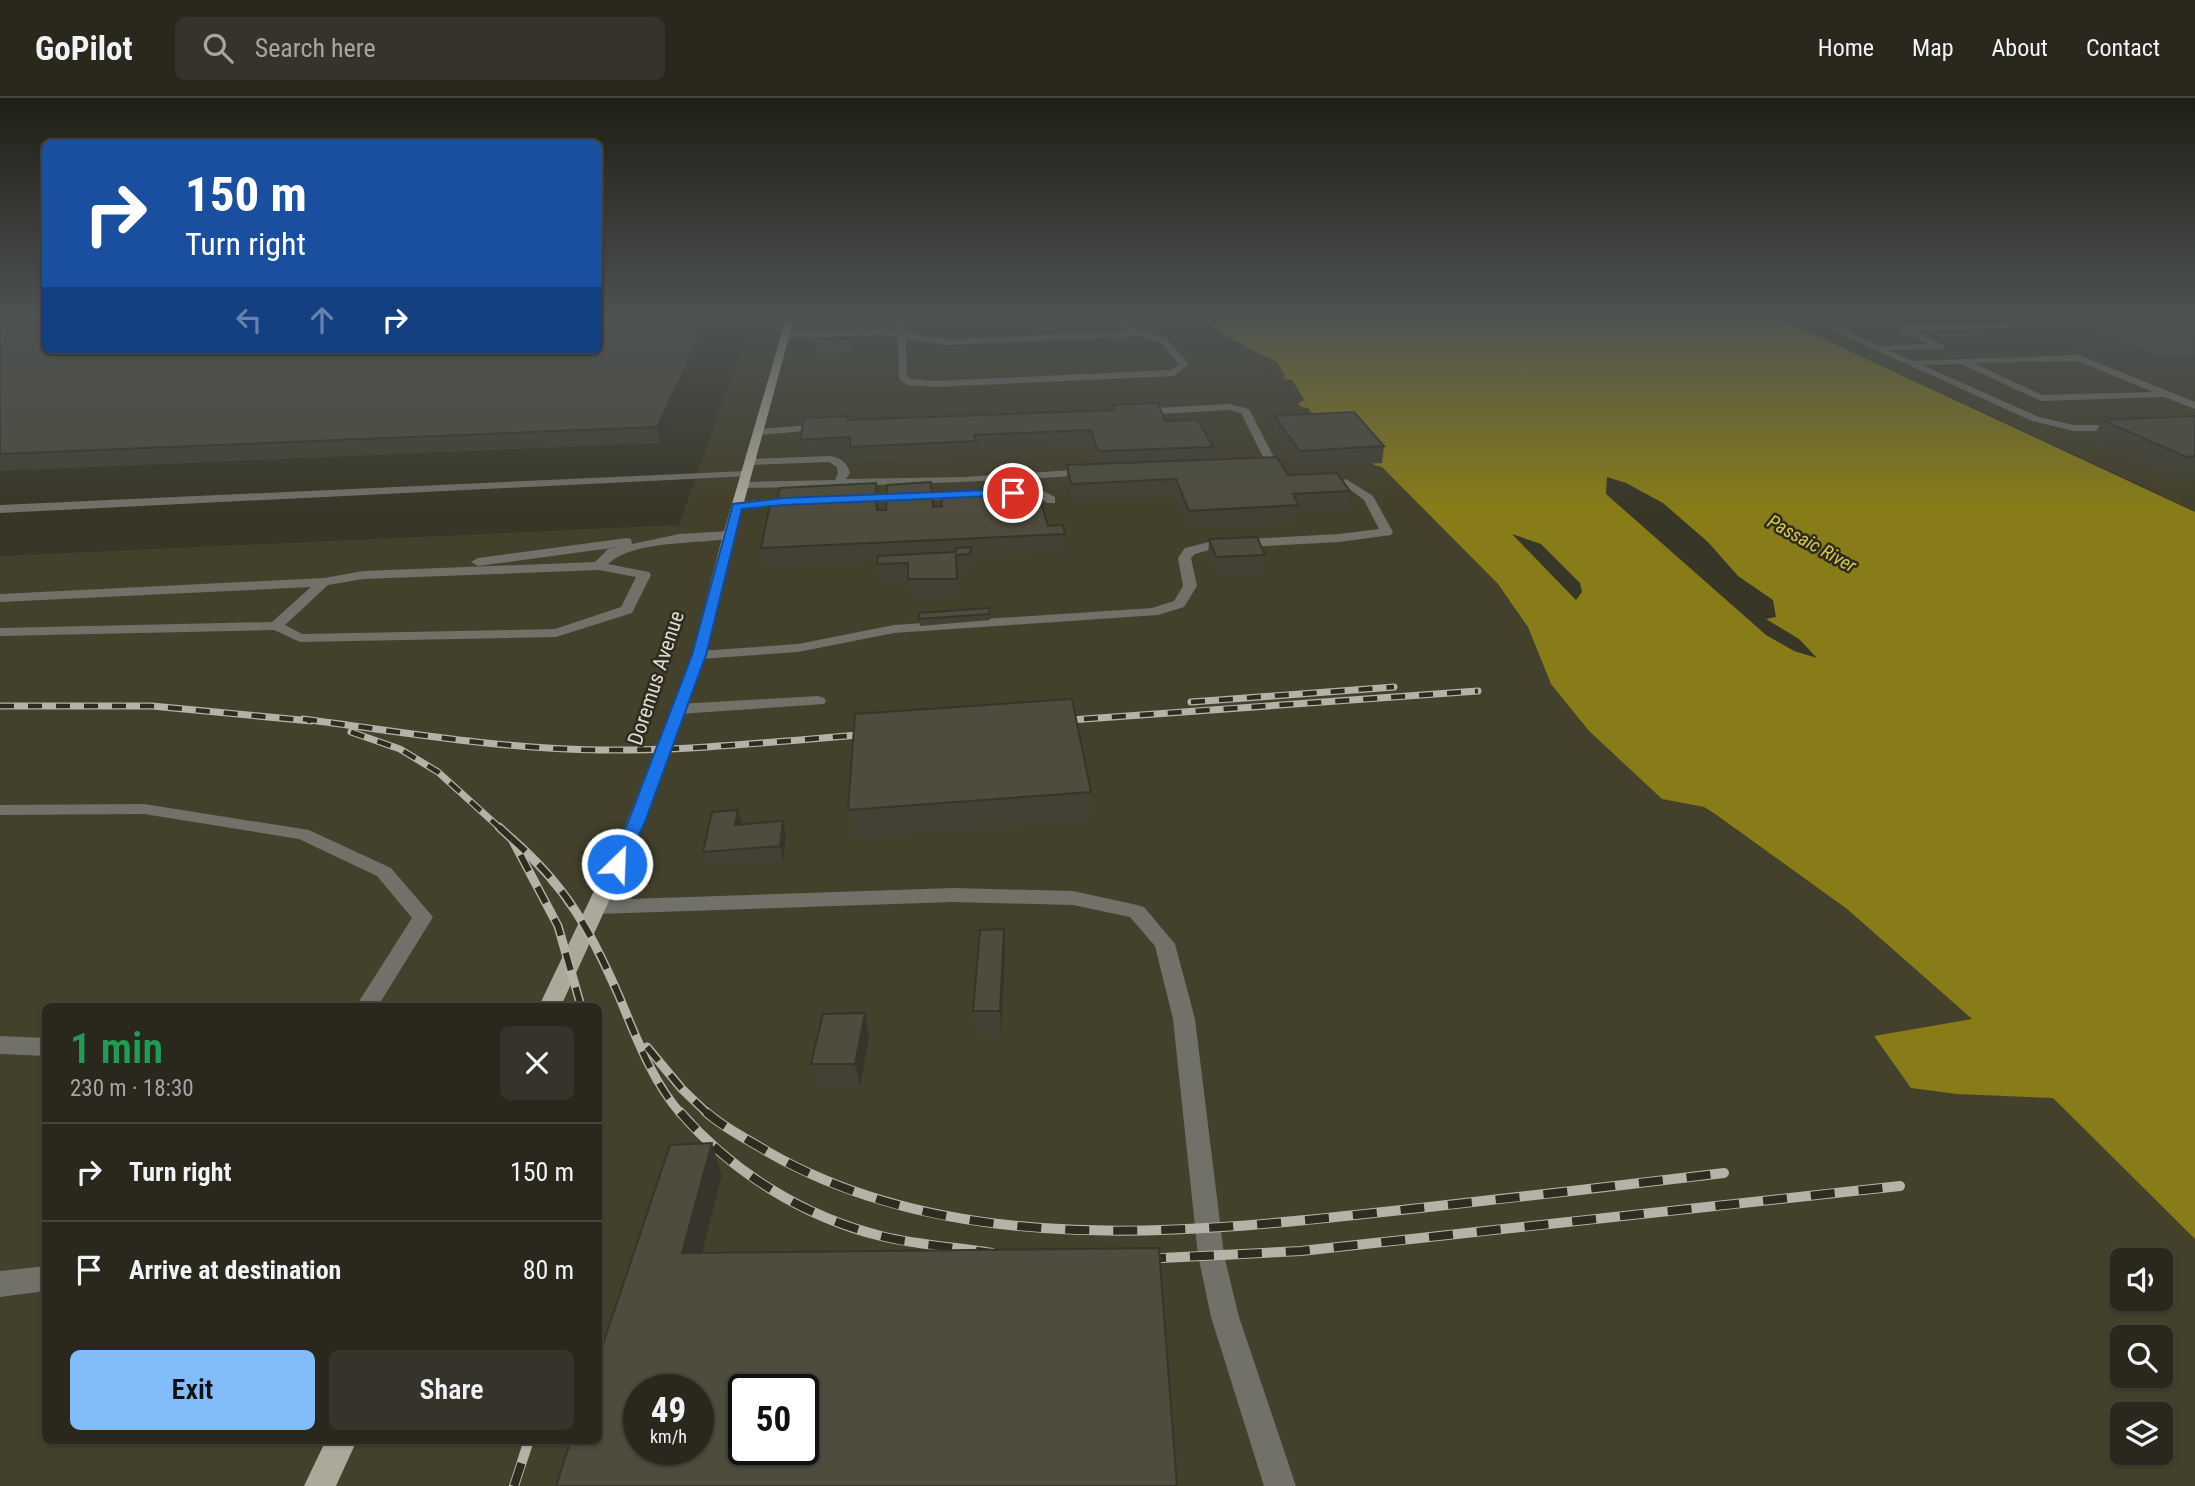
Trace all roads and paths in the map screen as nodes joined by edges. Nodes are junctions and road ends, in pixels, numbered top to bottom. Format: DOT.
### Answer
graph roads {
  1 [pos="774,380"];
  2 [pos="905,380"];
  3 [pos="1038,380"];
  4 [pos="1948,380"];
  5 [pos="2002,380"];
  6 [pos="2131,380"];
  7 [pos="2168,395"];
  8 [pos="2195,406"];
  9 [pos="1129,412"];
  10 [pos="839,426"];
  11 [pos="2132,428"];
  12 [pos="758,432"];
  13 [pos="1235,463"];
  14 [pos="1100,472"];
  15 [pos="746,474"];
  16 [pos="1346,482"];
  17 [pos="836,485"];
  18 [pos="837,499"];
  19 [pos="811,500"];
  20 [pos="1051,500"];
  21 [pos="737,506"];
  22 [pos="0,509"];
  23 [pos="729,534"];
  24 [pos="679,538"];
  25 [pos="599,566"];
  26 [pos="429,572"];
  27 [pos="324,582"];
  28 [pos="0,598"];
  29 [pos="276,626"];
  30 [pos="0,632"];
  31 [pos="699,655"];
  32 [pos="818,701"];
  33 [pos="679,709"];
  34 [pos="0,810"];
  35 [pos="598,907"];
  36 [pos="370,1003"];
  37 [pos="551,1003"];
  38 [pos="0,1045"];
  39 [pos="42,1047"];
  40 [pos="42,1279"];
  41 [pos="0,1284"];
  42 [pos="340,1444"];
  43 [pos="320,1486"];
  44 [pos="1280,1486"];
  1 -- 12 [label="main road, Doremus Avenue"];
  2 -- 3 [label="street"];
  4 -- 11 [label="street"];
  5 -- 7 [label="street"];
  6 -- 7 [label="street"];
  7 -- 8 [label="street"];
  9 -- 13 [label="street"];
  10 -- 12 [label="street"];
  12 -- 15 [label="main road, Doremus Avenue"];
  14 -- 17 [label="street"];
  15 -- 17 [label="street"];
  15 -- 17 [label="street"];
  15 -- 21 [label="main road, Doremus Avenue"];
  15 -- 22 [label="street"];
  16 -- 31 [label="street"];
  18 -- 20 [label="street"];
  19 -- 21 [label="street"];
  21 -- 23 [label="main road, Doremus Avenue"];
  23 -- 24 [label="street"];
  23 -- 31 [label="main road, Doremus Avenue"];
  24 -- 25 [label="street"];
  24 -- 26 [label="street"];
  25 -- 26 [label="street"];
  25 -- 29 [label="street"];
  26 -- 27 [label="street"];
  27 -- 28 [label="street"];
  27 -- 29 [label="street"];
  29 -- 30 [label="street"];
  31 -- 33 [label="main road, Doremus Avenue"];
  32 -- 33 [label="street"];
  33 -- 35 [label="main road, Doremus Avenue"];
  34 -- 36 [label="street"];
  35 -- 37 [label="main road, Doremus Avenue"];
  35 -- 44 [label="street"];
  38 -- 39 [label="street"];
  40 -- 41 [label="street"];
  42 -- 43 [label="main road"];
}
